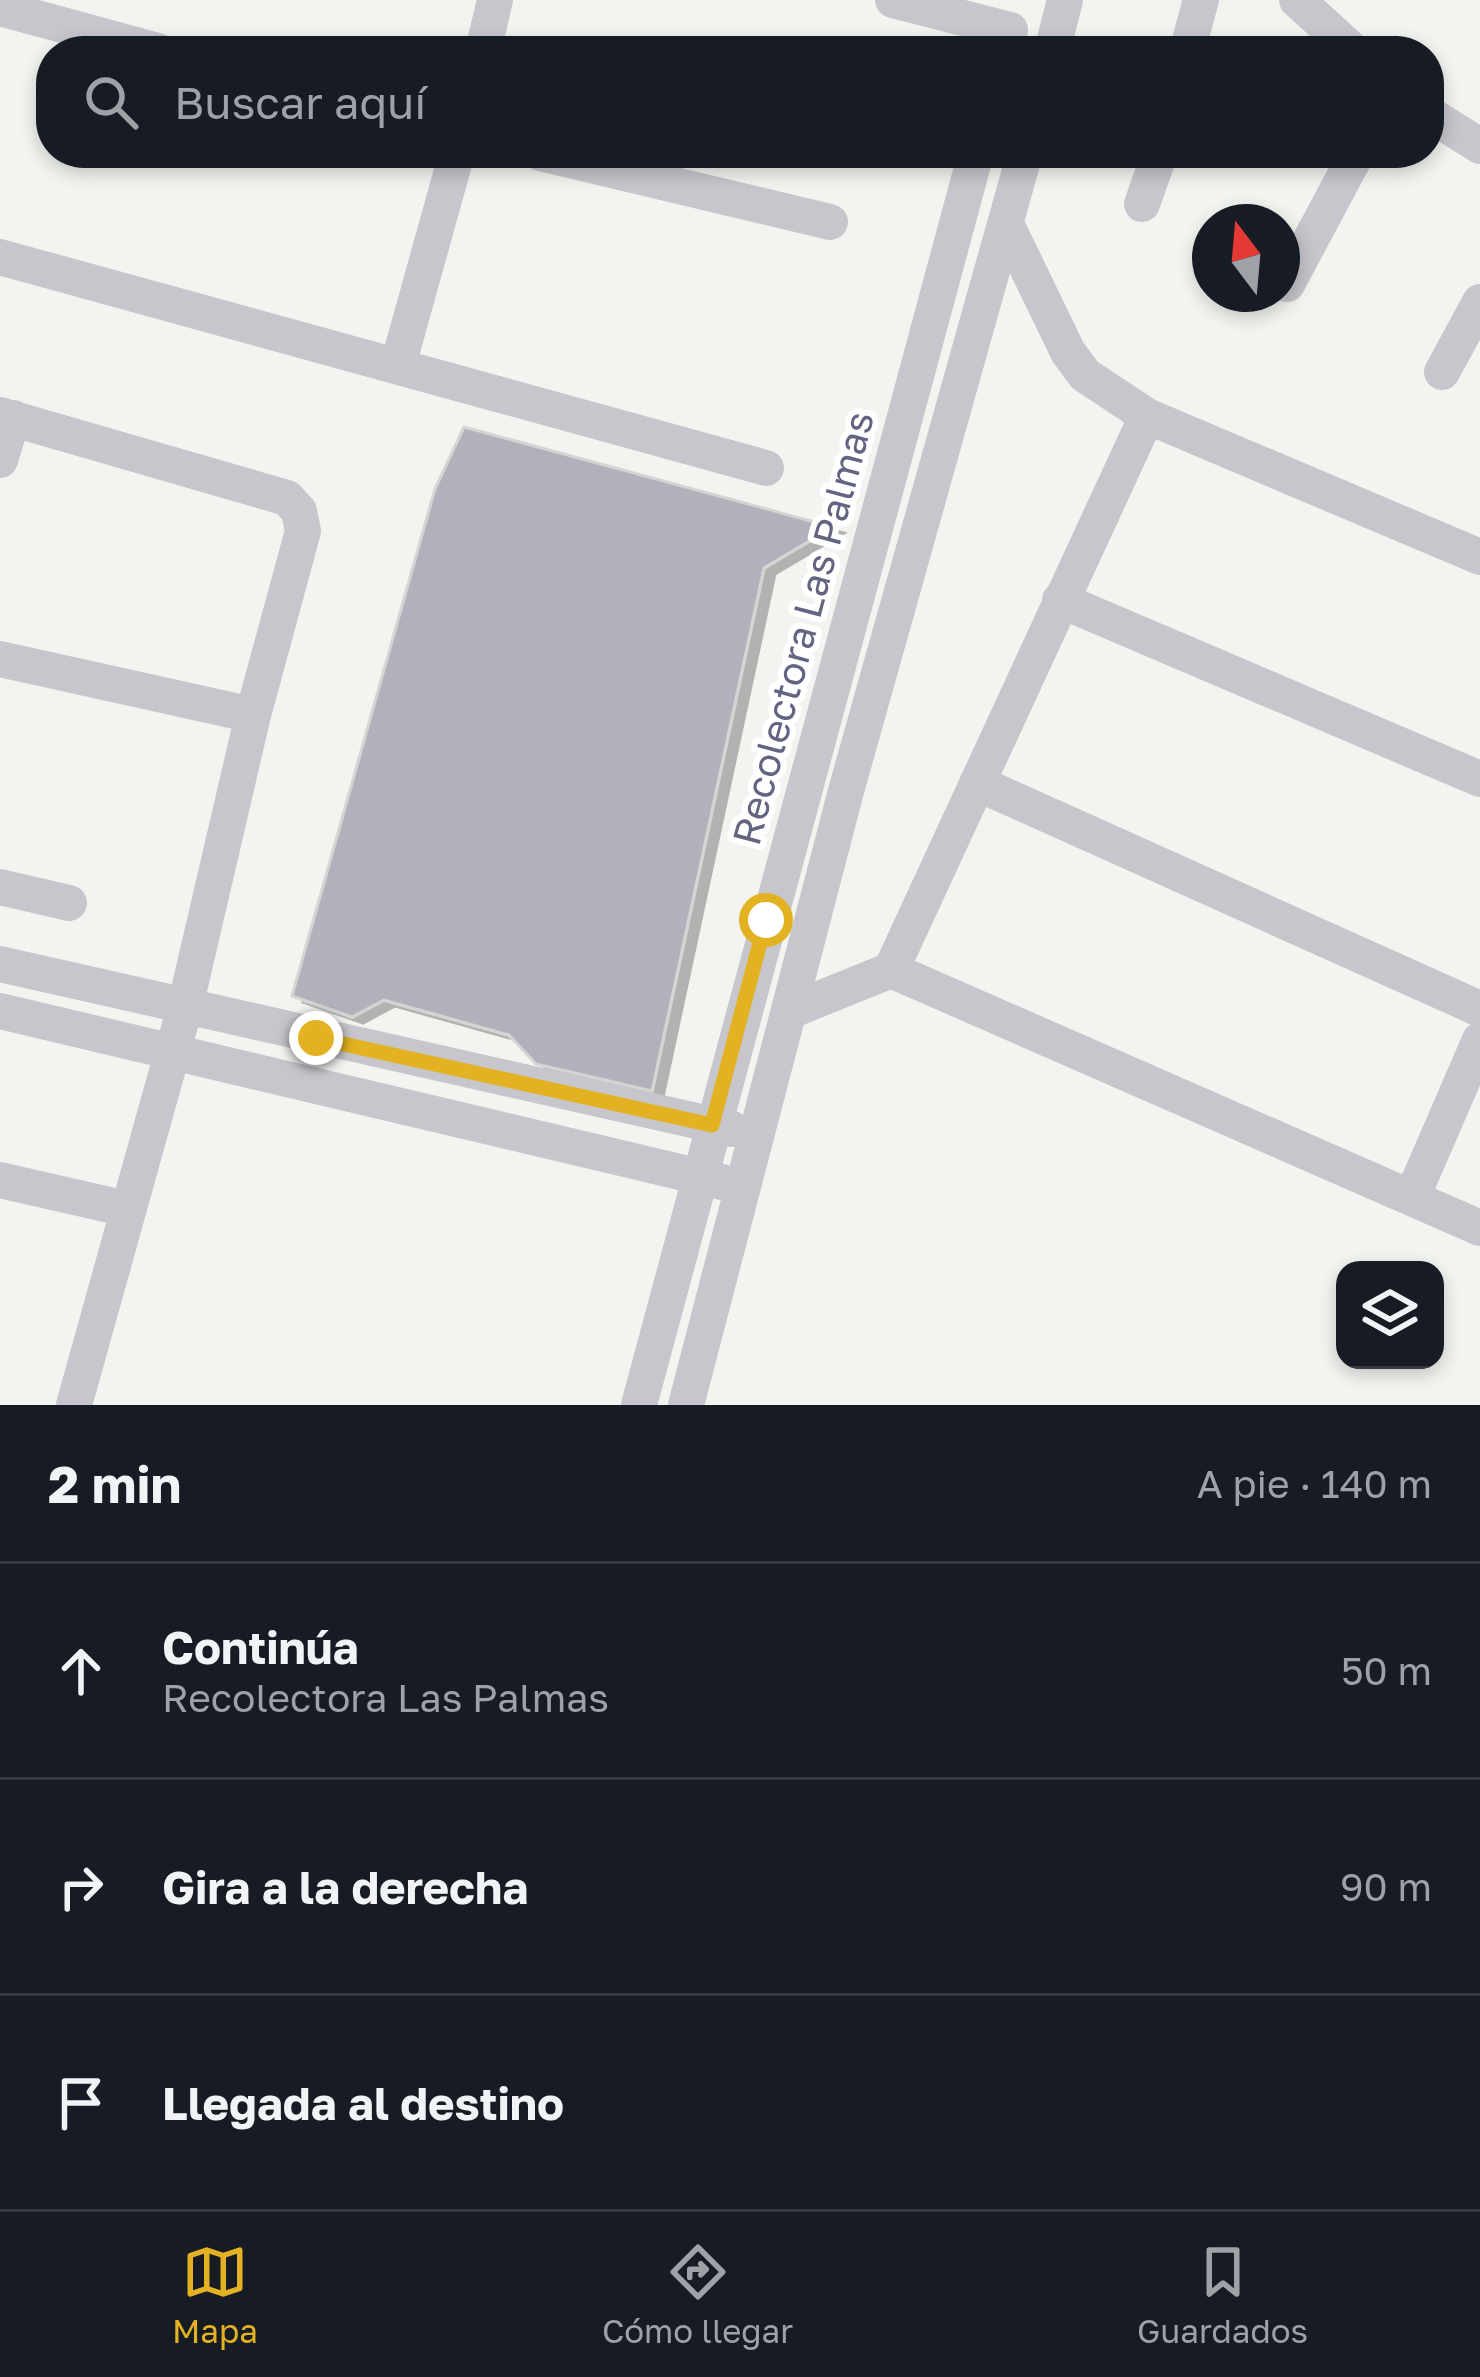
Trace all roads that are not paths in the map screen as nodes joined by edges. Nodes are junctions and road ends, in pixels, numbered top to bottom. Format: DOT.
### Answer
graph roads {
  1 [pos="495,0"];
  2 [pos="893,0"];
  3 [pos="1065,0"];
  4 [pos="1201,0"];
  5 [pos="1297,0"];
  6 [pos="0,8"];
  7 [pos="1012,27"];
  8 [pos="103,36"];
  9 [pos="486,36"];
  10 [pos="1056,36"];
  11 [pos="1191,36"];
  12 [pos="1337,36"];
  13 [pos="1444,123"];
  14 [pos="1480,146"];
  15 [pos="453,168"];
  16 [pos="603,168"];
  17 [pos="972,168"];
  18 [pos="1021,168"];
  19 [pos="1155,168"];
  20 [pos="1349,168"];
  21 [pos="1142,204"];
  22 [pos="830,222"];
  23 [pos="1007,226"];
  24 [pos="0,257"];
  25 [pos="1300,260"];
  26 [pos="1480,302"];
  27 [pos="398,365"];
  28 [pos="1442,371"];
  29 [pos="6,416"];
  30 [pos="1147,416"];
  31 [pos="0,460"];
  32 [pos="766,468"];
  33 [pos="1480,557"];
  34 [pos="1060,600"];
  35 [pos="0,659"];
  36 [pos="253,715"];
  37 [pos="1480,778"];
  38 [pos="977,783"];
  39 [pos="0,887"];
  40 [pos="69,903"];
  41 [pos="0,964"];
  42 [pos="891,970"];
  43 [pos="185,1007"];
  44 [pos="1480,1009"];
  45 [pos="0,1011"];
  46 [pos="790,1011"];
  47 [pos="1480,1040"];
  48 [pos="173,1051"];
  49 [pos="712,1125"];
  50 [pos="759,1136"];
  51 [pos="698,1178"];
  52 [pos="0,1180"];
  53 [pos="743,1186"];
  54 [pos="1412,1197"];
  55 [pos="127,1209"];
  56 [pos="1480,1228"];
  57 [pos="74,1405"];
  58 [pos="639,1405"];
  59 [pos="686,1405"];
  1 -- 9 [label="street"];
  2 -- 7 [label="street"];
  3 -- 10 [label="street"];
  4 -- 11 [label="street"];
  5 -- 12 [label="street"];
  6 -- 8 [label="street"];
  13 -- 14 [label="street"];
  15 -- 27 [label="street"];
  16 -- 22 [label="street"];
  17 -- 49 [label="street, Recolectora Las Palmas"];
  18 -- 23 [label="street"];
  19 -- 21 [label="street"];
  20 -- 25 [label="street"];
  23 -- 30 [label="street"];
  23 -- 46 [label="street"];
  24 -- 27 [label="street"];
  26 -- 28 [label="street"];
  27 -- 32 [label="street"];
  29 -- 31 [label="street"];
  29 -- 36 [label="street"];
  30 -- 33 [label="street"];
  30 -- 34 [label="street"];
  34 -- 37 [label="street"];
  34 -- 38 [label="street"];
  35 -- 36 [label="street"];
  36 -- 43 [label="street"];
  38 -- 42 [label="street"];
  38 -- 44 [label="street"];
  39 -- 40 [label="street"];
  41 -- 43 [label="street"];
  42 -- 46 [label="street"];
  42 -- 54 [label="street"];
  43 -- 48 [label="street"];
  43 -- 49 [label="street"];
  45 -- 48 [label="street"];
  46 -- 50 [label="street"];
  47 -- 54 [label="street"];
  48 -- 51 [label="street"];
  48 -- 55 [label="street"];
  49 -- 50 [label="street"];
  49 -- 51 [label="street, Recolectora Las Palmas"];
  50 -- 53 [label="street"];
  51 -- 53 [label="street"];
  51 -- 58 [label="street, Recolectora Las Palmas"];
  52 -- 55 [label="street"];
  53 -- 59 [label="street"];
  54 -- 56 [label="street"];
  55 -- 57 [label="street"];
}
